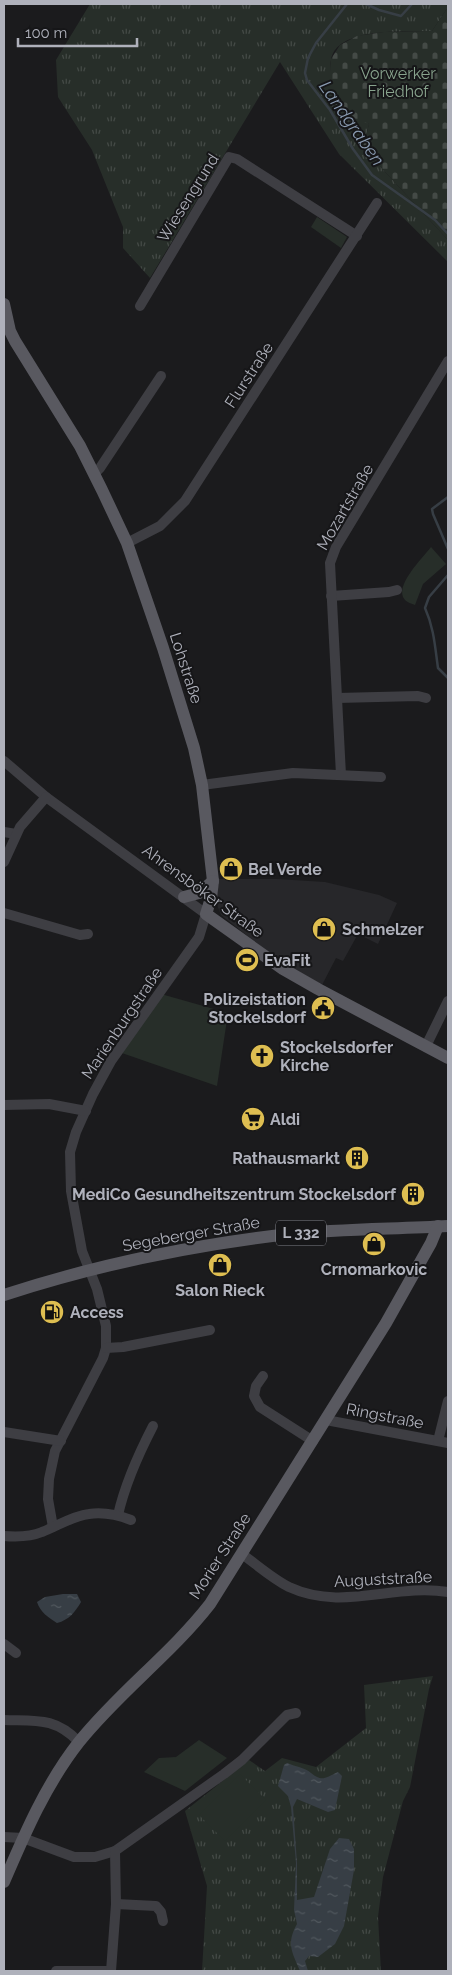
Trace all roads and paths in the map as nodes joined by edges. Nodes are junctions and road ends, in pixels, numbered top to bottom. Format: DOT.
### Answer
graph roads {
  1 [pos="377,203"];
  2 [pos="356,236"];
  3 [pos="4,304"];
  4 [pos="140,306"];
  5 [pos="448,361"];
  6 [pos="162,376"];
  7 [pos="94,474"];
  8 [pos="127,543"];
  9 [pos="397,590"];
  10 [pos="330,596"];
  11 [pos="337,698"];
  12 [pos="426,698"];
  13 [pos="4,761"];
  14 [pos="341,774"];
  15 [pos="381,776"];
  16 [pos="202,785"];
  17 [pos="46,797"];
  18 [pos="4,832"];
  19 [pos="16,834"];
  20 [pos="4,862"];
  21 [pos="213,881"];
  22 [pos="184,896"];
  23 [pos="4,913"];
  24 [pos="206,914"];
  25 [pos="88,934"];
  26 [pos="448,1001"];
  27 [pos="426,1046"];
  28 [pos="448,1058"];
  29 [pos="4,1105"];
  30 [pos="86,1111"];
  31 [pos="443,1226"];
  32 [pos="89,1270"];
  33 [pos="4,1295"];
  34 [pos="210,1330"];
  35 [pos="106,1348"];
  36 [pos="263,1376"];
  37 [pos="448,1402"];
  38 [pos="326,1420"];
  39 [pos="153,1426"];
  40 [pos="4,1432"];
  41 [pos="61,1440"];
  42 [pos="313,1441"];
  43 [pos="443,1442"];
  44 [pos="118,1515"];
  45 [pos="131,1520"];
  46 [pos="53,1527"];
  47 [pos="4,1536"];
  48 [pos="242,1554"];
  49 [pos="448,1592"];
  50 [pos="4,1644"];
  51 [pos="16,1653"];
  52 [pos="296,1714"];
  53 [pos="4,1720"];
  54 [pos="79,1742"];
  55 [pos="4,1837"];
  56 [pos="23,1838"];
  57 [pos="115,1851"];
  58 [pos="4,1882"];
  59 [pos="116,1904"];
  60 [pos="163,1921"];
  61 [pos="56,1971"];
  62 [pos="110,1971"];
  1 -- 2 [label="street, Flurstraße"];
  2 -- 4 [label="street, Wiesengrund"];
  2 -- 8 [label="street, Flurstraße"];
  3 -- 7 [label="main road, Lohstraße"];
  5 -- 10 [label="street, Mozartstraße"];
  6 -- 7 [label="street"];
  7 -- 8 [label="main road, Lohstraße"];
  8 -- 16 [label="main road, Lohstraße"];
  9 -- 10 [label="street"];
  10 -- 11 [label="street, Mozartstraße"];
  11 -- 12 [label="street"];
  11 -- 14 [label="street, Mozartstraße"];
  13 -- 17 [label="street, Ahrensböker Straße"];
  14 -- 15 [label="street"];
  14 -- 16 [label="street"];
  16 -- 21 [label="main road, Lohstraße"];
  17 -- 19 [label="street"];
  17 -- 22 [label="street, Ahrensböker Straße"];
  18 -- 19 [label="street"];
  19 -- 20 [label="street"];
  21 -- 22 [label="main road"];
  21 -- 24 [label="main road, Lohstraße"];
  22 -- 24 [label="street, Ahrensböker Straße"];
  23 -- 25 [label="street"];
  24 -- 27 [label="main road, Ahrensböker Straße"];
  24 -- 30 [label="street, Marienburgstraße"];
  26 -- 27 [label="street"];
  27 -- 28 [label="main road, Ahrensböker Straße"];
  29 -- 30 [label="street"];
  30 -- 32 [label="street, Marienburgstraße"];
  31 -- 32 [label="main road, Segeberger Straße / L 332"];
  31 -- 38 [label="main road, Morier Straße"];
  32 -- 33 [label="main road, Segeberger Straße / L 332"];
  32 -- 35 [label="street, Marienburgstraße"];
  34 -- 35 [label="street"];
  35 -- 41 [label="street"];
  36 -- 42 [label="street"];
  37 -- 43 [label="street, Ringstraße"];
  38 -- 42 [label="main road, Morier Straße"];
  38 -- 43 [label="street, Ringstraße"];
  39 -- 44 [label="street"];
  40 -- 41 [label="street"];
  41 -- 46 [label="street"];
  42 -- 48 [label="main road, Morier Straße"];
  44 -- 45 [label="street"];
  44 -- 46 [label="street"];
  46 -- 47 [label="street"];
  48 -- 49 [label="street, Auguststraße"];
  48 -- 54 [label="main road, Morier Straße"];
  50 -- 51 [label="street"];
  52 -- 57 [label="street"];
  53 -- 54 [label="street"];
  54 -- 56 [label="main road, Morier Straße"];
  55 -- 56 [label="street"];
  56 -- 57 [label="street"];
  56 -- 58 [label="main road, Morier Straße"];
  57 -- 59 [label="street"];
  59 -- 60 [label="street"];
  59 -- 62 [label="street"];
  61 -- 62 [label="street"];
}
